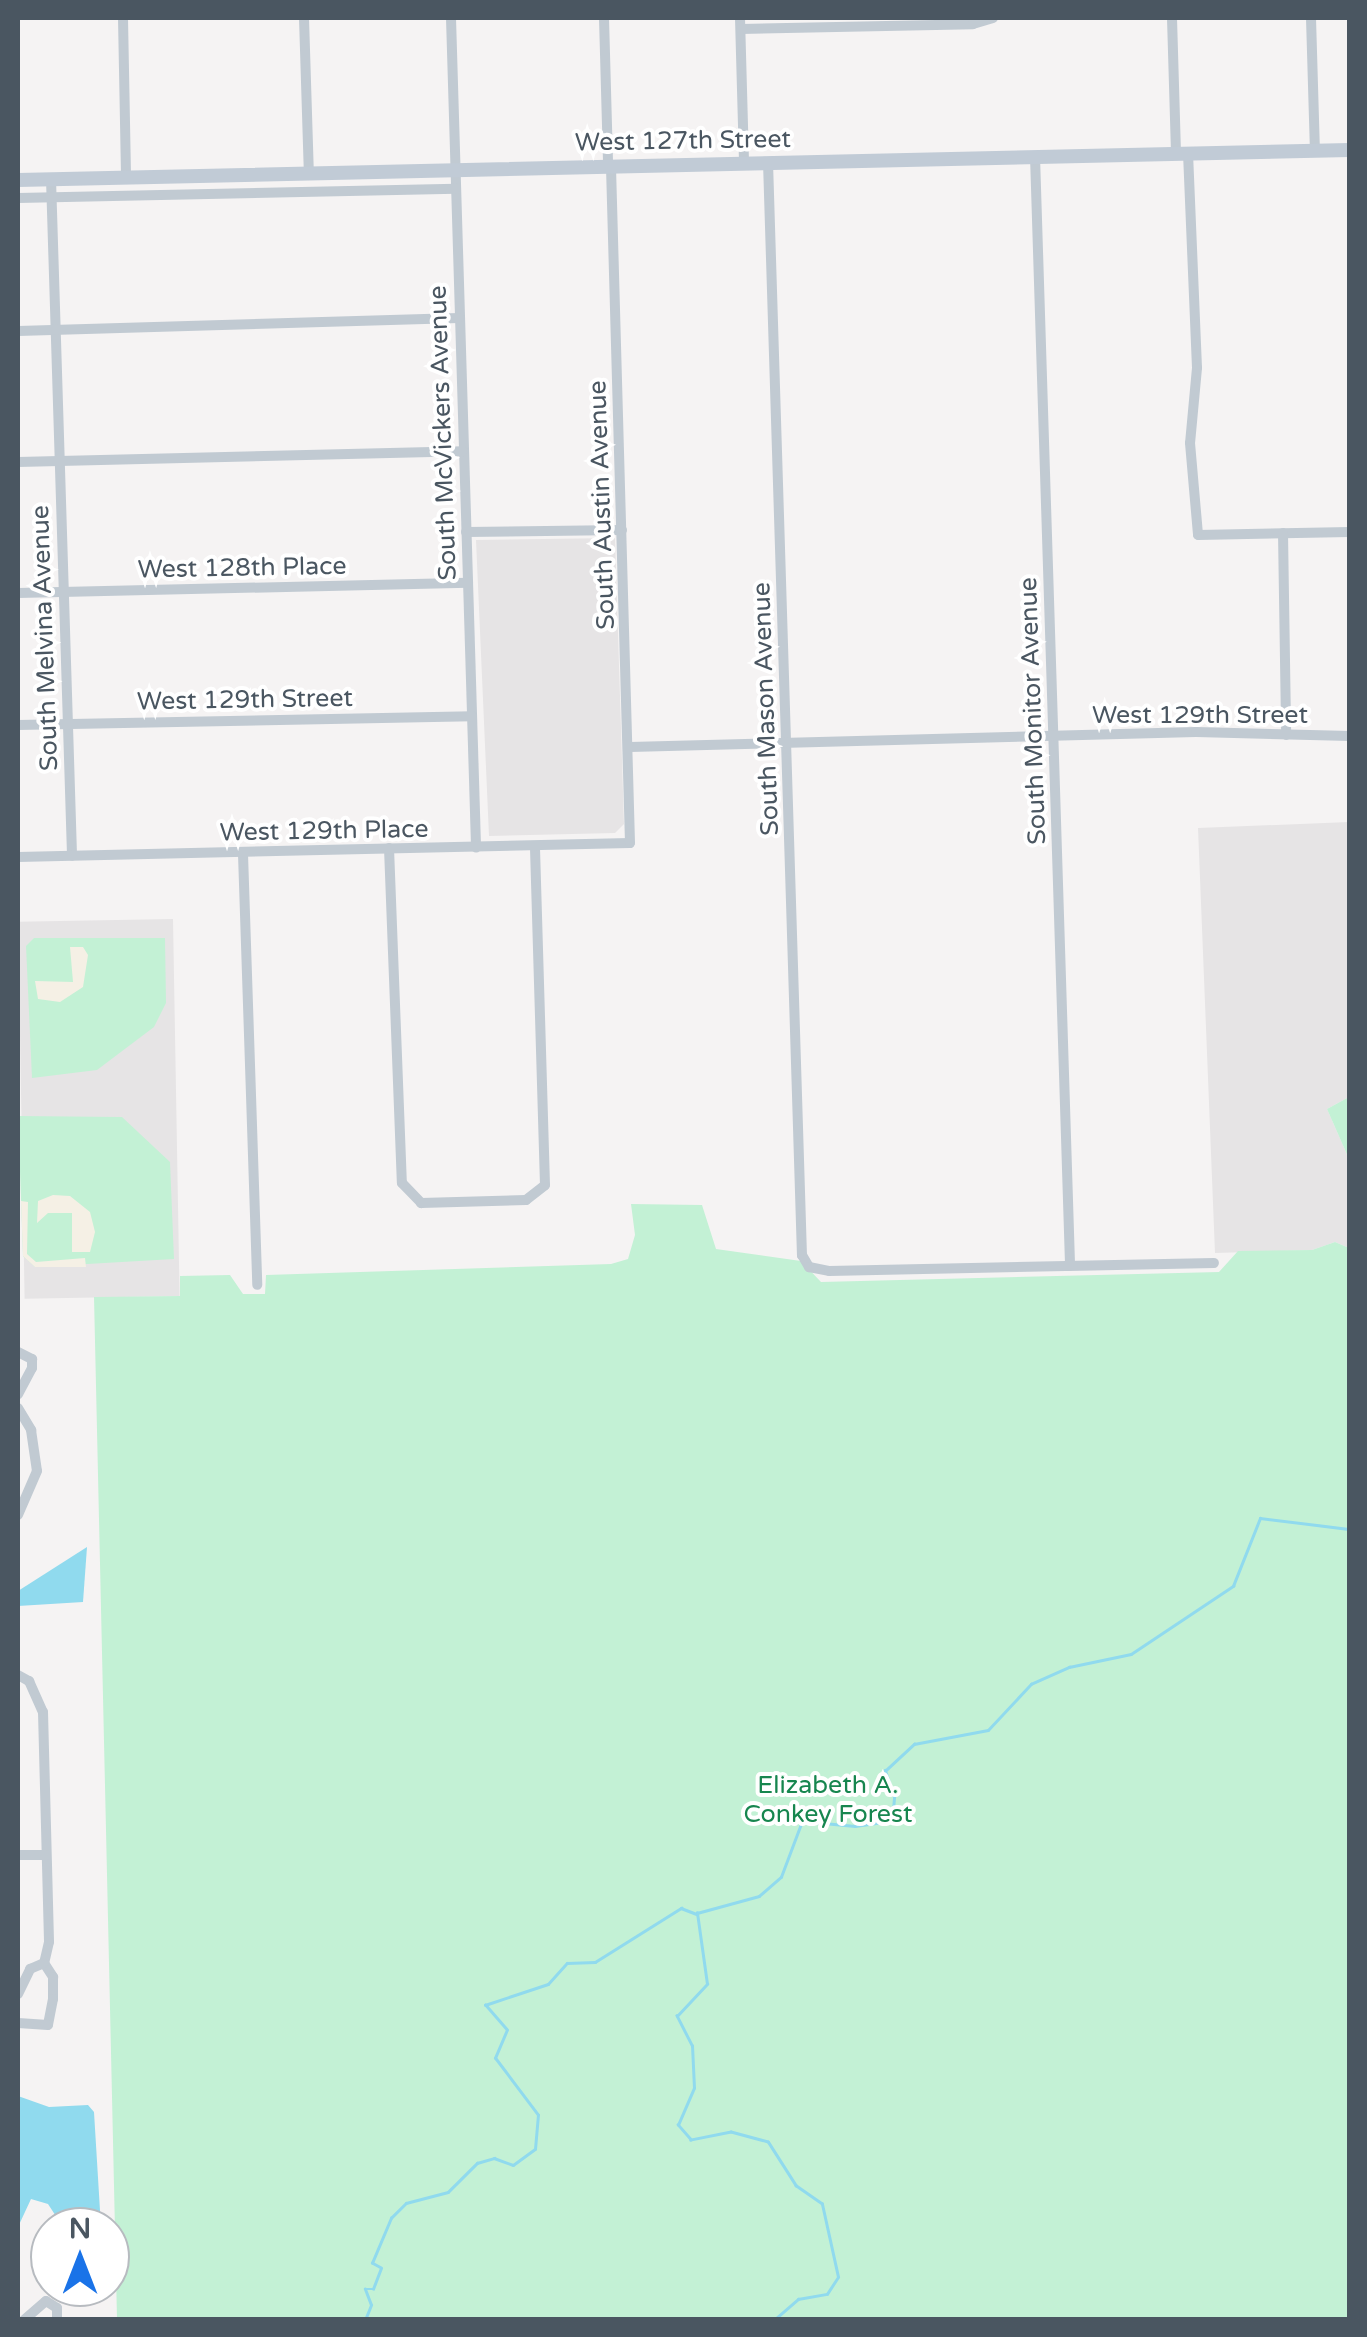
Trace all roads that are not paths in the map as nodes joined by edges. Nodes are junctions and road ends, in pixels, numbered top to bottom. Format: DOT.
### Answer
graph roads {
  1 [pos="123,18"];
  2 [pos="304,18"];
  3 [pos="452,18"];
  4 [pos="604,18"];
  5 [pos="994,18"];
  6 [pos="1172,18"];
  7 [pos="1310,18"];
  8 [pos="740,23"];
  9 [pos="1315,150"];
  10 [pos="1350,150"];
  11 [pos="1182,153"];
  12 [pos="1035,156"];
  13 [pos="744,162"];
  14 [pos="768,162"];
  15 [pos="610,165"];
  16 [pos="456,172"];
  17 [pos="309,174"];
  18 [pos="126,178"];
  19 [pos="51,179"];
  20 [pos="18,180"];
  21 [pos="456,190"];
  22 [pos="18,198"];
  23 [pos="51,198"];
  24 [pos="459,318"];
  25 [pos="56,330"];
  26 [pos="18,331"];
  27 [pos="464,451"];
  28 [pos="60,461"];
  29 [pos="18,462"];
  30 [pos="622,530"];
  31 [pos="466,532"];
  32 [pos="1350,532"];
  33 [pos="1283,533"];
  34 [pos="468,582"];
  35 [pos="64,592"];
  36 [pos="18,593"];
  37 [pos="472,716"];
  38 [pos="18,724"];
  39 [pos="68,724"];
  40 [pos="1286,735"];
  41 [pos="1055,736"];
  42 [pos="1350,736"];
  43 [pos="787,743"];
  44 [pos="630,747"];
  45 [pos="630,843"];
  46 [pos="534,847"];
  47 [pos="388,848"];
  48 [pos="476,848"];
  49 [pos="243,854"];
  50 [pos="72,856"];
  51 [pos="18,857"];
  52 [pos="1214,1263"];
  53 [pos="1070,1265"];
  54 [pos="257,1285"];
  55 [pos="18,1352"];
  56 [pos="18,1394"];
  57 [pos="18,1408"];
  58 [pos="18,1515"];
  59 [pos="18,1676"];
  60 [pos="46,1855"];
  61 [pos="18,1856"];
  62 [pos="44,1963"];
  63 [pos="18,1994"];
  64 [pos="18,2022"];
  65 [pos="24,2320"];
  66 [pos="57,2320"];
  1 -- 18 [label="street"];
  2 -- 17 [label="street"];
  3 -- 16 [label="street, South McVickers Avenue"];
  4 -- 15 [label="street, South Austin Avenue"];
  5 -- 8 [label="street"];
  6 -- 11 [label="street"];
  7 -- 9 [label="street"];
  8 -- 13 [label="street"];
  9 -- 10 [label="main road, West 127th Street"];
  9 -- 11 [label="main road, West 127th Street"];
  11 -- 12 [label="main road, West 127th Street"];
  11 -- 33 [label="street"];
  12 -- 14 [label="main road, West 127th Street"];
  12 -- 41 [label="street, South Monitor Avenue"];
  13 -- 14 [label="main road, West 127th Street"];
  13 -- 15 [label="main road, West 127th Street"];
  14 -- 43 [label="street, South Mason Avenue"];
  15 -- 16 [label="main road, West 127th Street"];
  15 -- 30 [label="street, South Austin Avenue"];
  16 -- 17 [label="main road, West 127th Street"];
  16 -- 21 [label="street, South McVickers Avenue"];
  17 -- 18 [label="main road, West 127th Street"];
  18 -- 19 [label="main road, West 127th Street"];
  19 -- 20 [label="main road, West 127th Street"];
  19 -- 23 [label="street, South Melvina Avenue"];
  21 -- 23 [label="street"];
  21 -- 24 [label="street, South McVickers Avenue"];
  22 -- 23 [label="street"];
  23 -- 25 [label="street, South Melvina Avenue"];
  24 -- 25 [label="street"];
  24 -- 27 [label="street, South McVickers Avenue"];
  25 -- 26 [label="street"];
  25 -- 28 [label="street, South Melvina Avenue"];
  27 -- 28 [label="street"];
  27 -- 31 [label="street, South McVickers Avenue"];
  28 -- 29 [label="street"];
  28 -- 35 [label="street, South Melvina Avenue"];
  30 -- 31 [label="street"];
  30 -- 44 [label="street, South Austin Avenue"];
  31 -- 34 [label="street, South McVickers Avenue"];
  32 -- 33 [label="street"];
  33 -- 40 [label="street"];
  34 -- 35 [label="street, West 128th Place"];
  34 -- 37 [label="street, South McVickers Avenue"];
  35 -- 36 [label="street, West 128th Place"];
  35 -- 39 [label="street, South Melvina Avenue"];
  37 -- 39 [label="street, West 129th Street"];
  37 -- 48 [label="street, South McVickers Avenue"];
  38 -- 39 [label="street, West 129th Street"];
  39 -- 50 [label="street, South Melvina Avenue"];
  40 -- 41 [label="street, West 129th Street"];
  40 -- 42 [label="street, West 129th Street"];
  41 -- 43 [label="street, West 129th Street"];
  41 -- 53 [label="street, South Monitor Avenue"];
  43 -- 44 [label="street, West 129th Street"];
  43 -- 53 [label="street, South Mason Avenue"];
  44 -- 45 [label="street, South Austin Avenue"];
  45 -- 46 [label="street, West 129th Place"];
  46 -- 47 [label="street"];
  46 -- 48 [label="street, West 129th Place"];
  47 -- 48 [label="street, West 129th Place"];
  47 -- 49 [label="street, West 129th Place"];
  49 -- 50 [label="street, West 129th Place"];
  49 -- 54 [label="street"];
  50 -- 51 [label="street, West 129th Place"];
  52 -- 53 [label="street"];
  55 -- 56 [label="street"];
  57 -- 58 [label="street"];
  59 -- 60 [label="street"];
  60 -- 61 [label="street"];
  60 -- 62 [label="street"];
  62 -- 63 [label="street"];
  62 -- 64 [label="street"];
  65 -- 66 [label="street"];
}
